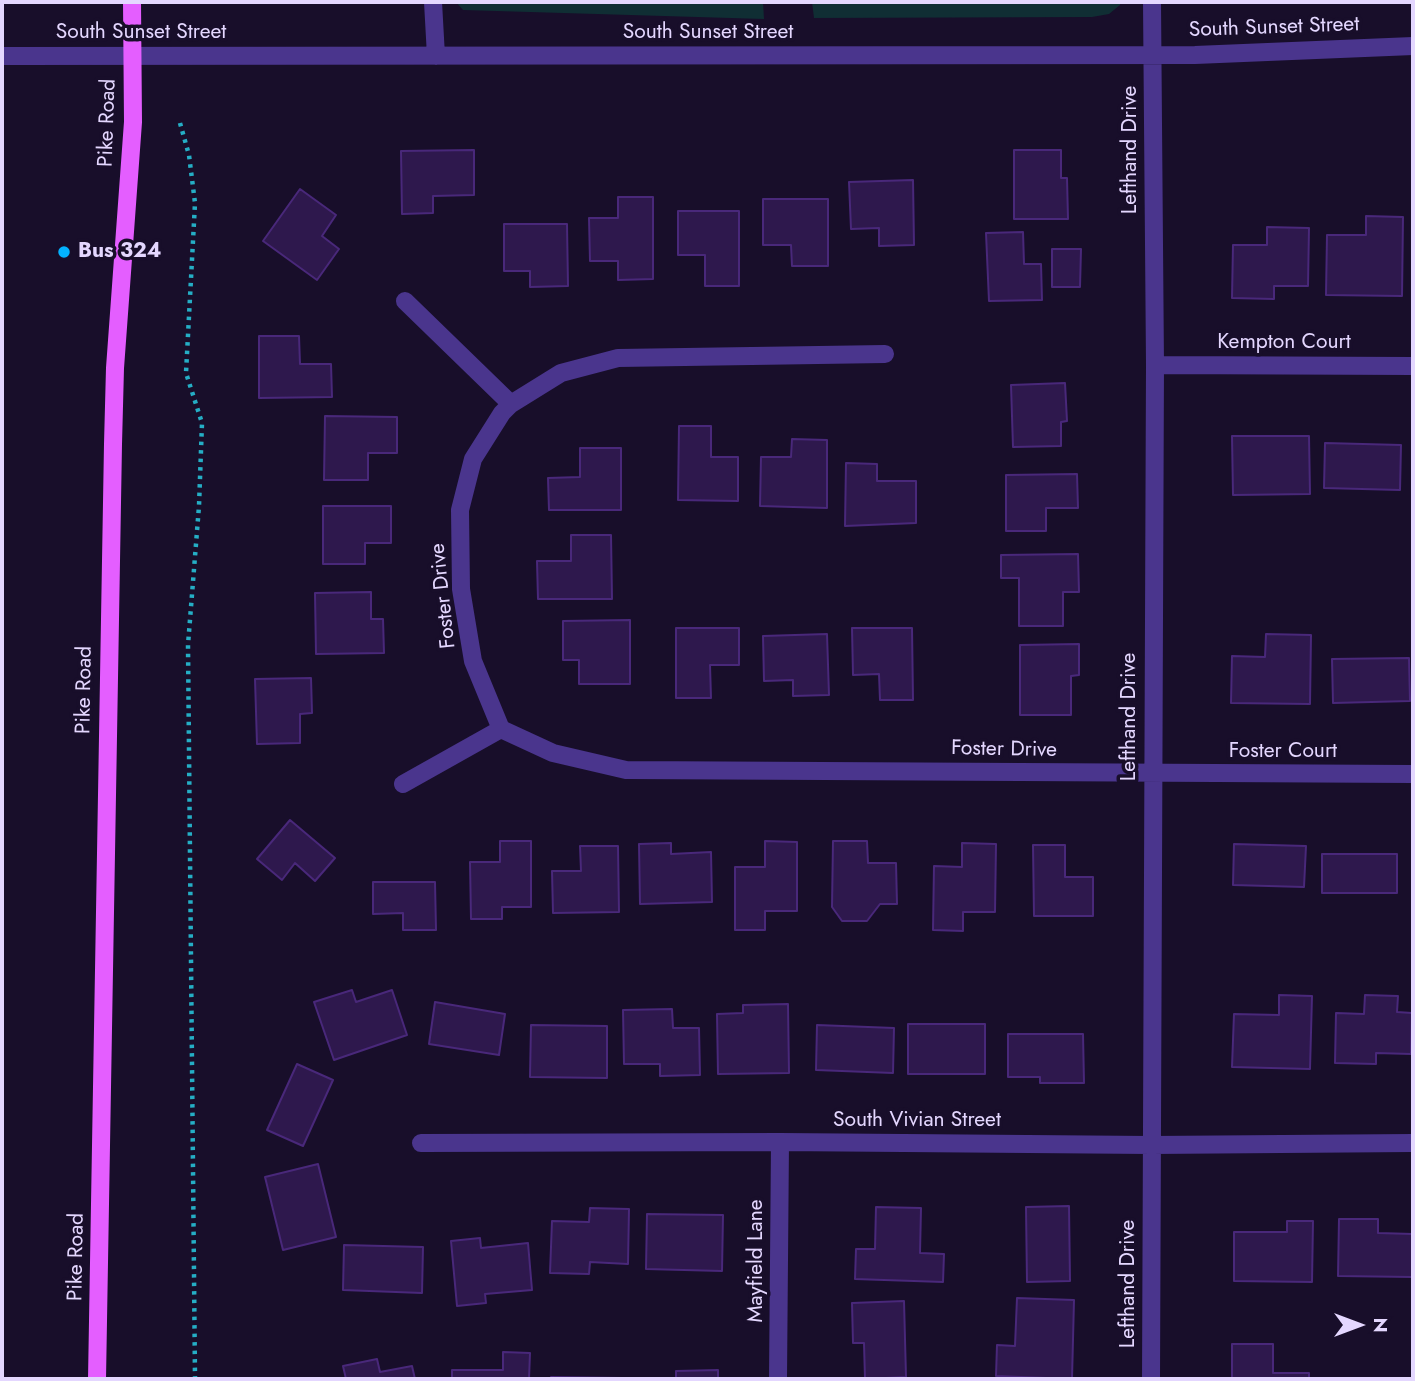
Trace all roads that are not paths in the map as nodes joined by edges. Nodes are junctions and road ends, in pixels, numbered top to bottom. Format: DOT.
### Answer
graph roads {
  1 [pos="132,2"];
  2 [pos="433,2"];
  3 [pos="1152,2"];
  4 [pos="1413,46"];
  5 [pos="1153,55"];
  6 [pos="2,56"];
  7 [pos="132,56"];
  8 [pos="436,56"];
  9 [pos="405,301"];
  10 [pos="885,354"];
  11 [pos="1154,365"];
  12 [pos="1413,366"];
  13 [pos="511,404"];
  14 [pos="501,729"];
  15 [pos="1152,774"];
  16 [pos="1413,774"];
  17 [pos="403,784"];
  18 [pos="780,1142"];
  19 [pos="421,1143"];
  20 [pos="1413,1143"];
  21 [pos="1151,1145"];
  22 [pos="97,1379"];
  23 [pos="778,1379"];
  24 [pos="1151,1379"];
  1 -- 7 [label="main road, Pike Road"];
  2 -- 8 [label="street"];
  3 -- 5 [label="street, Lefthand Drive"];
  4 -- 5 [label="street, South Sunset Street"];
  5 -- 8 [label="street, South Sunset Street"];
  5 -- 11 [label="street, Lefthand Drive"];
  6 -- 7 [label="street, South Sunset Street"];
  7 -- 8 [label="street, South Sunset Street"];
  7 -- 22 [label="main road, Pike Road"];
  9 -- 13 [label="street"];
  10 -- 13 [label="street, Foster Drive"];
  11 -- 12 [label="street, Kempton Court"];
  11 -- 15 [label="street, Lefthand Drive"];
  13 -- 14 [label="street, Foster Drive"];
  14 -- 15 [label="street, Foster Drive"];
  14 -- 17 [label="street"];
  15 -- 16 [label="street, Foster Court"];
  15 -- 21 [label="street, Lefthand Drive"];
  18 -- 19 [label="street, South Vivian Street"];
  18 -- 21 [label="street, South Vivian Street"];
  18 -- 23 [label="street, Mayfield Lane"];
  20 -- 21 [label="street, South Vivian Street"];
  21 -- 24 [label="street, Lefthand Drive"];
}
